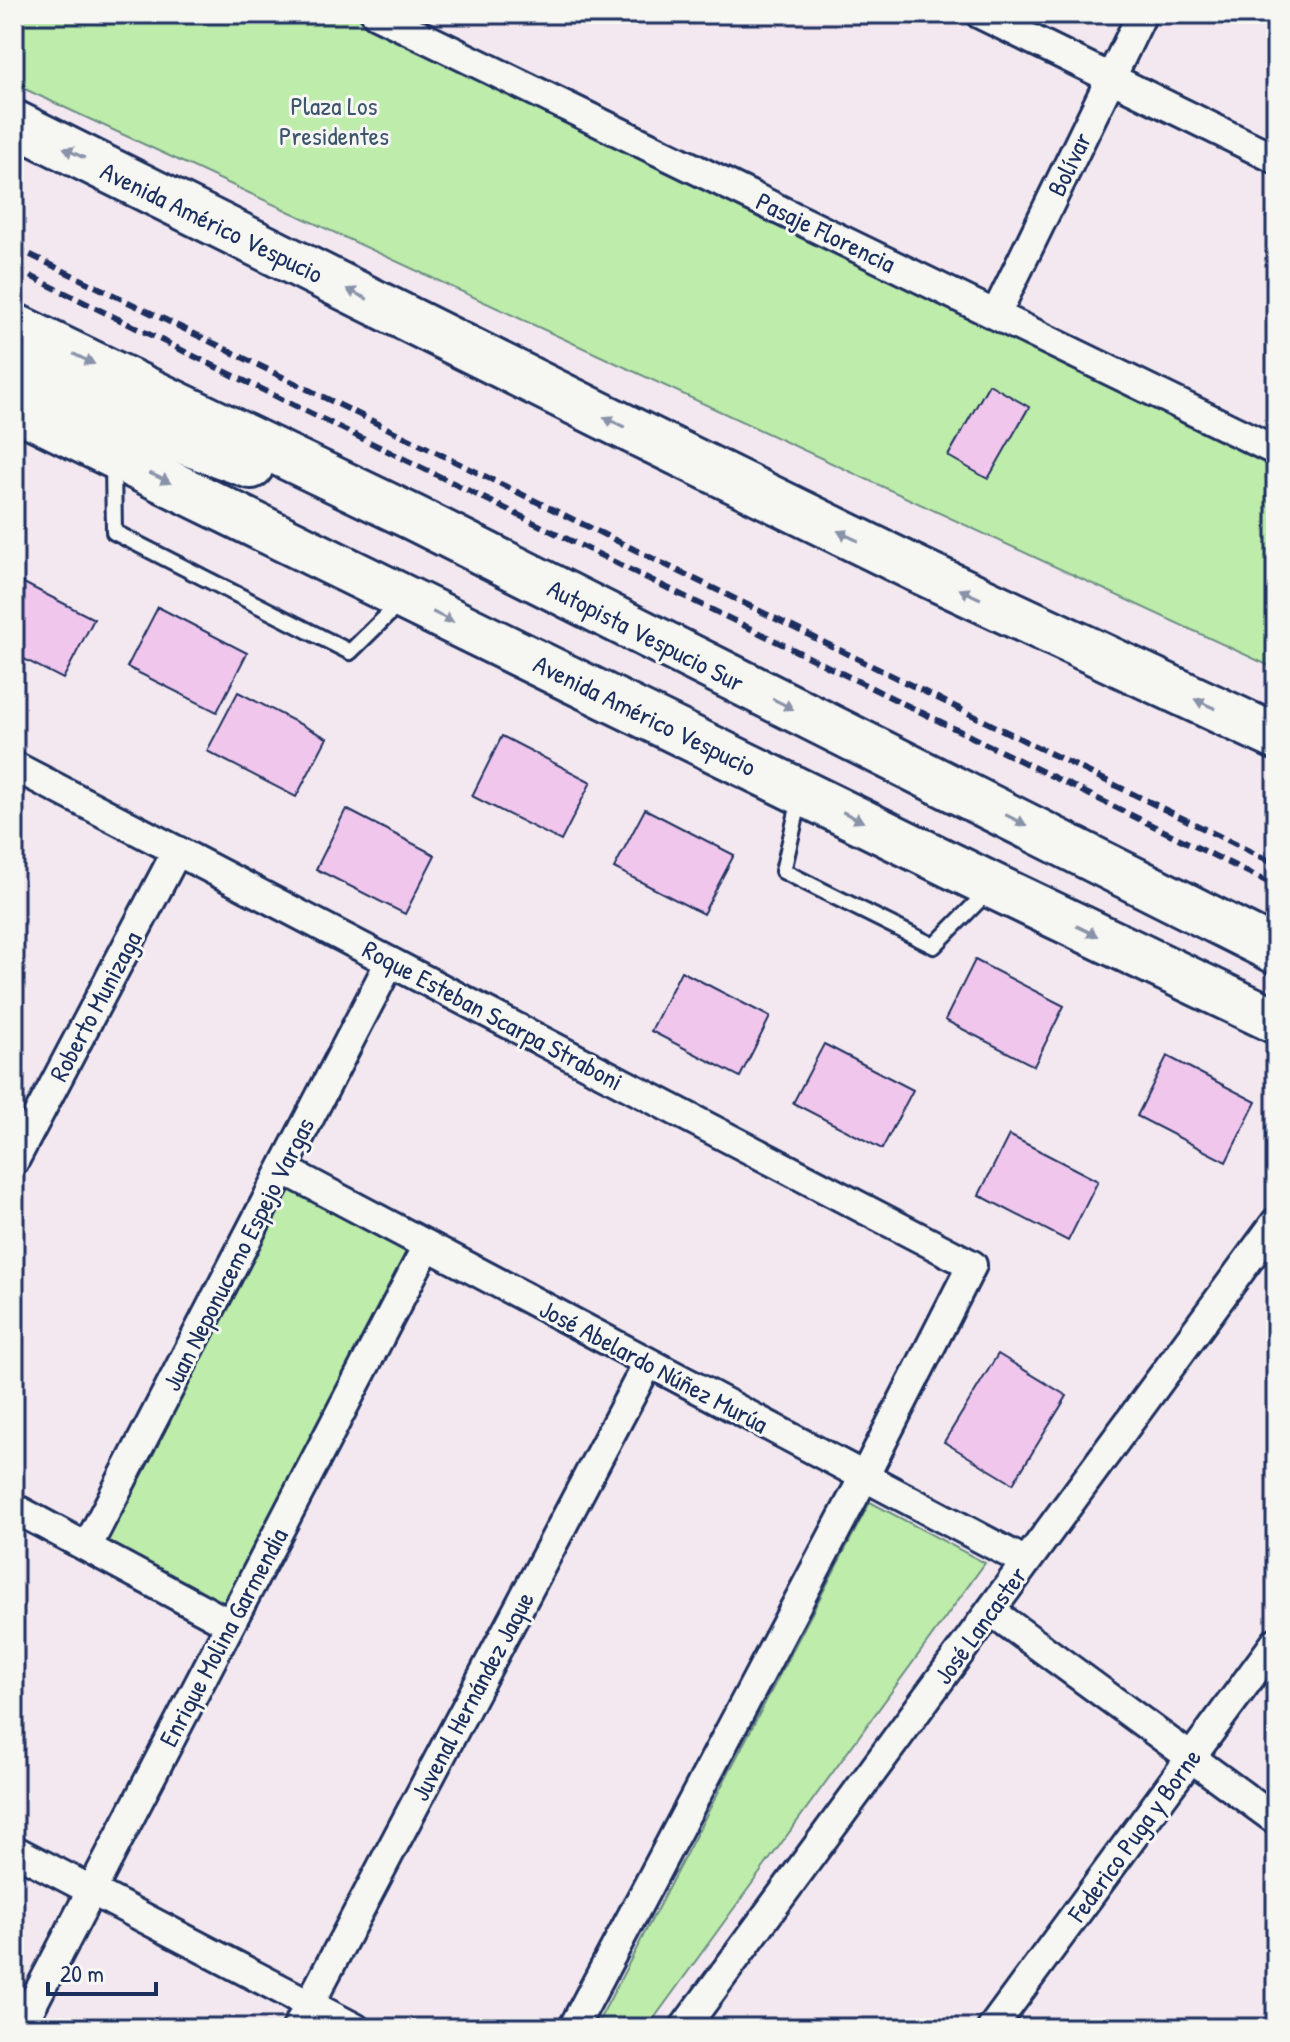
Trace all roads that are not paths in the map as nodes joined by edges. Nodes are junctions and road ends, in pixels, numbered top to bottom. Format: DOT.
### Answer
graph roads {
  1 [pos="376,14"];
  2 [pos="980,14"];
  3 [pos="1142,14"];
  4 [pos="1111,78"];
  5 [pos="14,123"];
  6 [pos="1276,159"];
  7 [pos="996,314"];
  8 [pos="14,326"];
  9 [pos="14,370"];
  10 [pos="14,407"];
  11 [pos="1276,451"];
  12 [pos="113,455"];
  13 [pos="414,518"];
  14 [pos="406,598"];
  15 [pos="1276,737"];
  16 [pos="14,766"];
  17 [pos="802,792"];
  18 [pos="177,851"];
  19 [pos="993,886"];
  20 [pos="1276,951"];
  21 [pos="390,962"];
  22 [pos="1276,1021"];
  23 [pos="14,1161"];
  24 [pos="283,1169"];
  25 [pos="1276,1222"];
  26 [pos="427,1246"];
  27 [pos="648,1363"];
  28 [pos="864,1477"];
  29 [pos="14,1508"];
  30 [pos="87,1547"];
  31 [pos="1026,1562"];
  32 [pos="991,1611"];
  33 [pos="230,1624"];
  34 [pos="1276,1642"];
  35 [pos="1191,1758"];
  36 [pos="1276,1820"];
  37 [pos="14,1850"];
  38 [pos="91,1891"];
  39 [pos="303,2016"];
  40 [pos="20,2028"];
  41 [pos="355,2028"];
  42 [pos="573,2028"];
  43 [pos="684,2028"];
  44 [pos="992,2028"];
  1 -- 7 [label="street, Pasaje Florencia"];
  2 -- 4 [label="street"];
  3 -- 4 [label="street, Bolívar"];
  4 -- 6 [label="street"];
  4 -- 7 [label="street, Bolívar"];
  15 -- 5 [label="main road, Avenida Américo Vespucio, one-way"];
  7 -- 11 [label="street, Pasaje Florencia"];
  8 -- 13 [label="main road, Autopista Vespucio Sur, one-way"];
  9 -- 13 [label="main road"];
  10 -- 12 [label="main road, Avenida Américo Vespucio"];
  12 -- 14 [label="main road, Avenida Américo Vespucio, one-way"];
  12 -- 14 [label="lane"];
  13 -- 20 [label="main road, Autopista Vespucio Sur, one-way"];
  14 -- 17 [label="main road, Avenida Américo Vespucio, one-way"];
  16 -- 18 [label="street, Roque Esteban Scarpa Straboni"];
  17 -- 19 [label="main road, Avenida Américo Vespucio, one-way"];
  17 -- 19 [label="lane"];
  18 -- 21 [label="street, Roque Esteban Scarpa Straboni"];
  18 -- 23 [label="street, Roberto Munizaga"];
  19 -- 22 [label="main road, Avenida Américo Vespucio, one-way"];
  21 -- 24 [label="street, Juan Neponucemo Espejo Vargas"];
  21 -- 28 [label="street, Roque Esteban Scarpa Straboni"];
  24 -- 26 [label="street, José Abelardo Núñez Murúa"];
  24 -- 30 [label="street, Juan Neponucemo Espejo Vargas"];
  25 -- 31 [label="street, José Lancaster"];
  26 -- 27 [label="street, José Abelardo Núñez Murúa"];
  26 -- 33 [label="street, Enrique Molina Garmendia"];
  27 -- 28 [label="street, José Abelardo Núñez Murúa"];
  27 -- 39 [label="street, Juvenal Hernández Jaque"];
  28 -- 31 [label="street, José Abelardo Núñez Murúa"];
  28 -- 42 [label="street"];
  29 -- 30 [label="street"];
  30 -- 33 [label="street"];
  31 -- 32 [label="street, José Lancaster"];
  32 -- 35 [label="street"];
  32 -- 43 [label="street, José Lancaster"];
  33 -- 38 [label="street, Enrique Molina Garmendia"];
  34 -- 35 [label="street, Federico Puga y Borne"];
  35 -- 36 [label="street"];
  35 -- 44 [label="street, Federico Puga y Borne"];
  37 -- 38 [label="street"];
  38 -- 39 [label="street"];
  38 -- 40 [label="street, Enrique Molina Garmendia"];
  39 -- 41 [label="street"];
}
